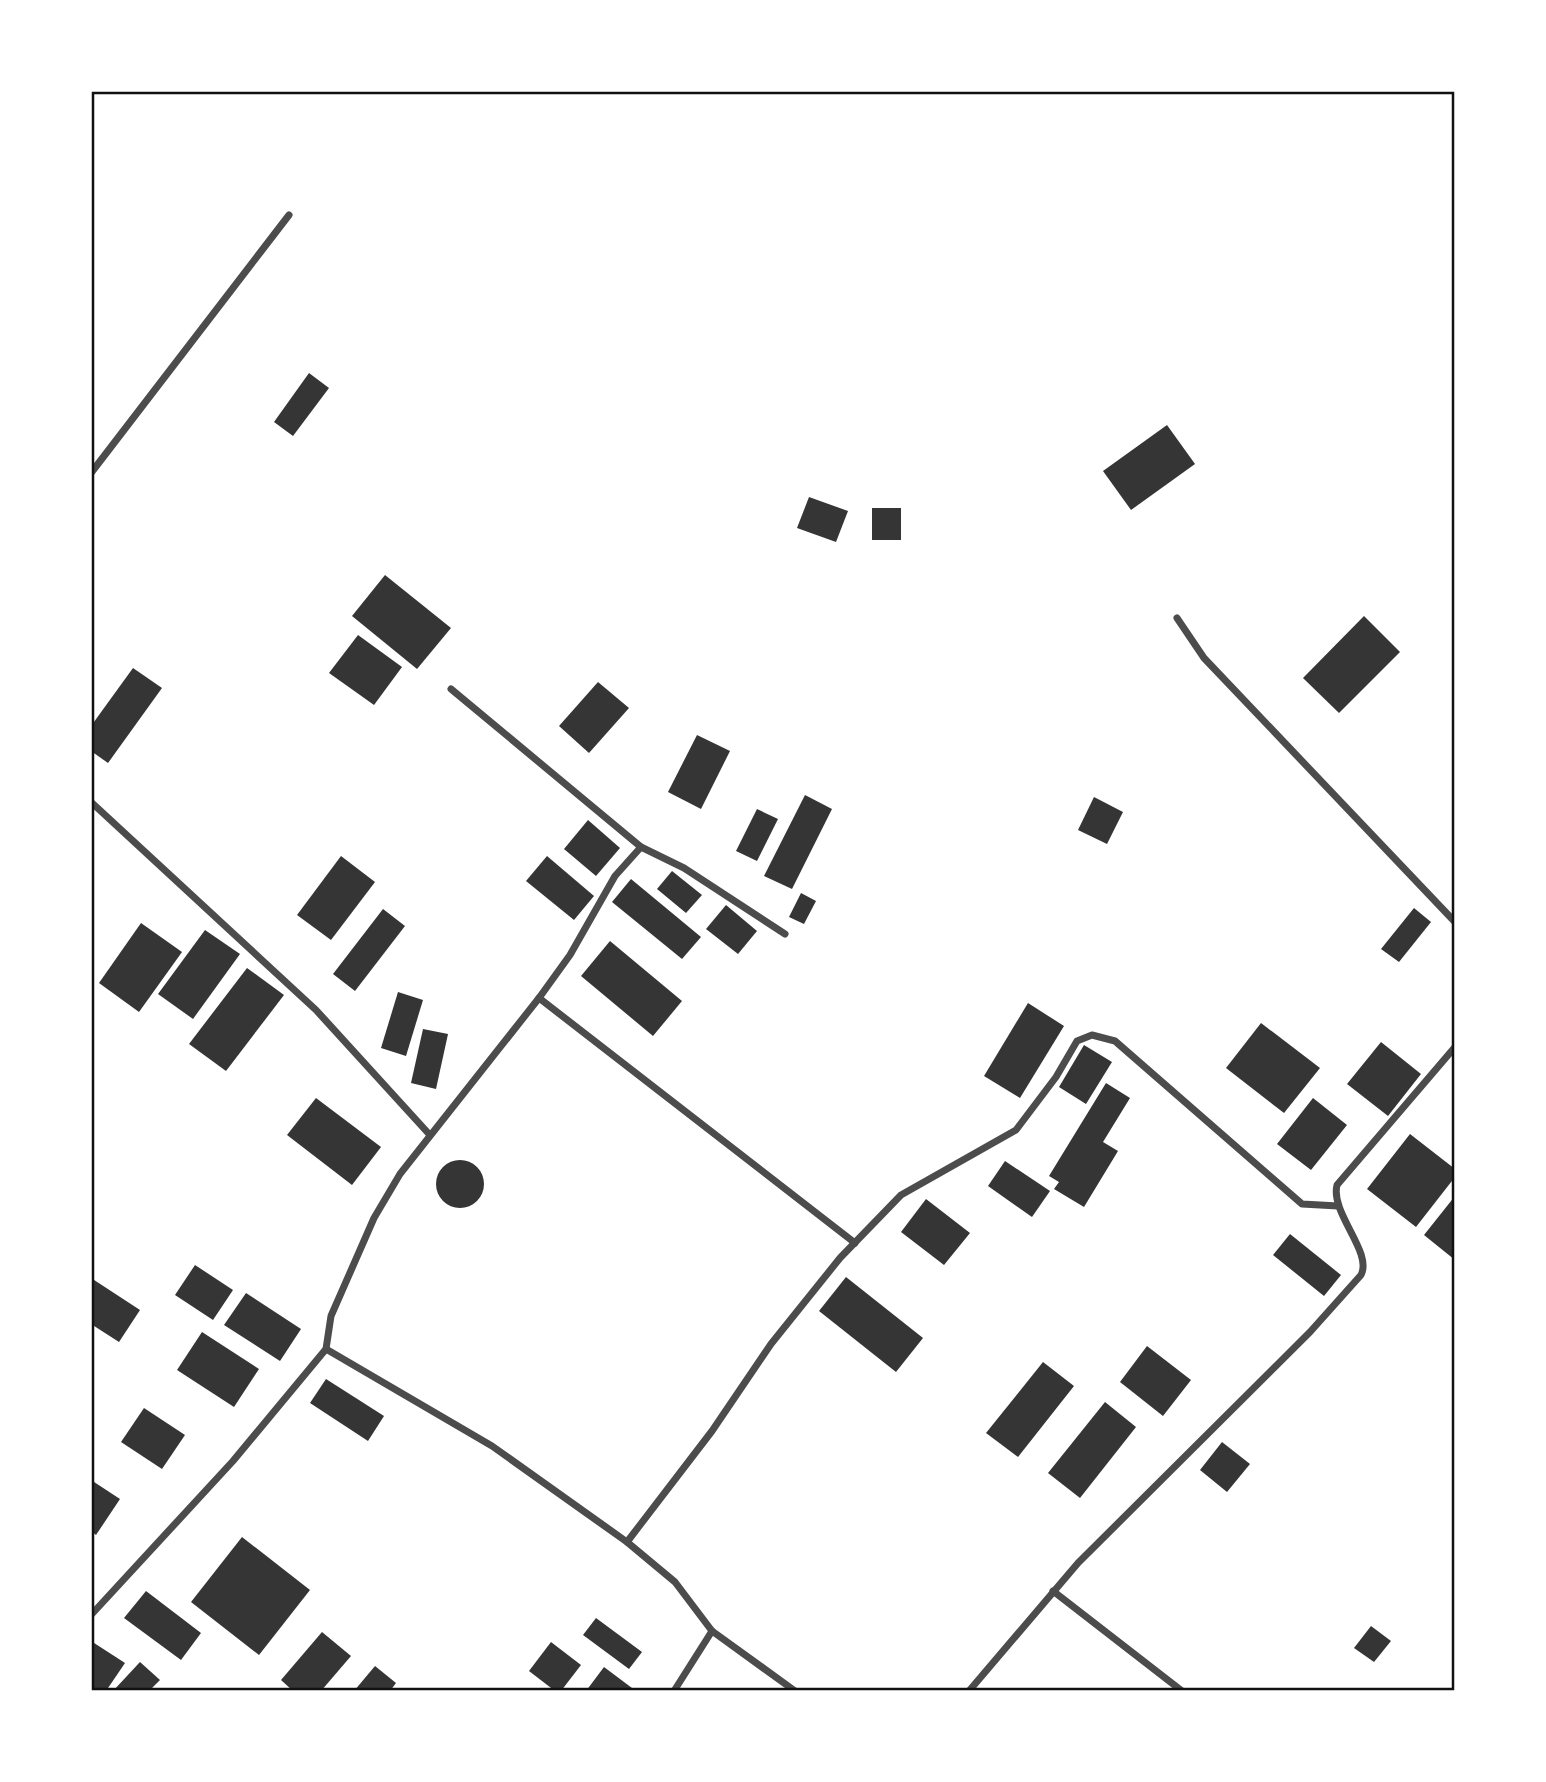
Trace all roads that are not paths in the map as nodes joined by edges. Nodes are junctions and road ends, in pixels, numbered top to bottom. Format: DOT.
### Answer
graph roads {
  1 [pos="289,215"];
  2 [pos="91,473"];
  3 [pos="1177,618"];
  4 [pos="451,690"];
  5 [pos="91,803"];
  6 [pos="641,847"];
  7 [pos="1455,922"];
  8 [pos="785,934"];
  9 [pos="538,998"];
  10 [pos="1455,1047"];
  11 [pos="429,1134"];
  12 [pos="1338,1206"];
  13 [pos="855,1243"];
  14 [pos="326,1349"];
  15 [pos="627,1542"];
  16 [pos="1053,1591"];
  17 [pos="91,1615"];
  18 [pos="712,1631"];
  19 [pos="674,1691"];
  20 [pos="795,1691"];
  21 [pos="969,1691"];
  22 [pos="1182,1691"];
  1 -- 2 [label="street"];
  3 -- 7 [label="street"];
  4 -- 6 [label="street"];
  5 -- 11 [label="street"];
  6 -- 8 [label="street"];
  6 -- 9 [label="street"];
  9 -- 11 [label="street"];
  9 -- 13 [label="street"];
  10 -- 12 [label="street"];
  11 -- 14 [label="street"];
  12 -- 13 [label="street"];
  12 -- 16 [label="street"];
  13 -- 15 [label="street"];
  14 -- 15 [label="street"];
  14 -- 17 [label="street"];
  15 -- 18 [label="street"];
  16 -- 21 [label="street"];
  16 -- 22 [label="street"];
  18 -- 19 [label="street"];
  18 -- 20 [label="street"];
}
